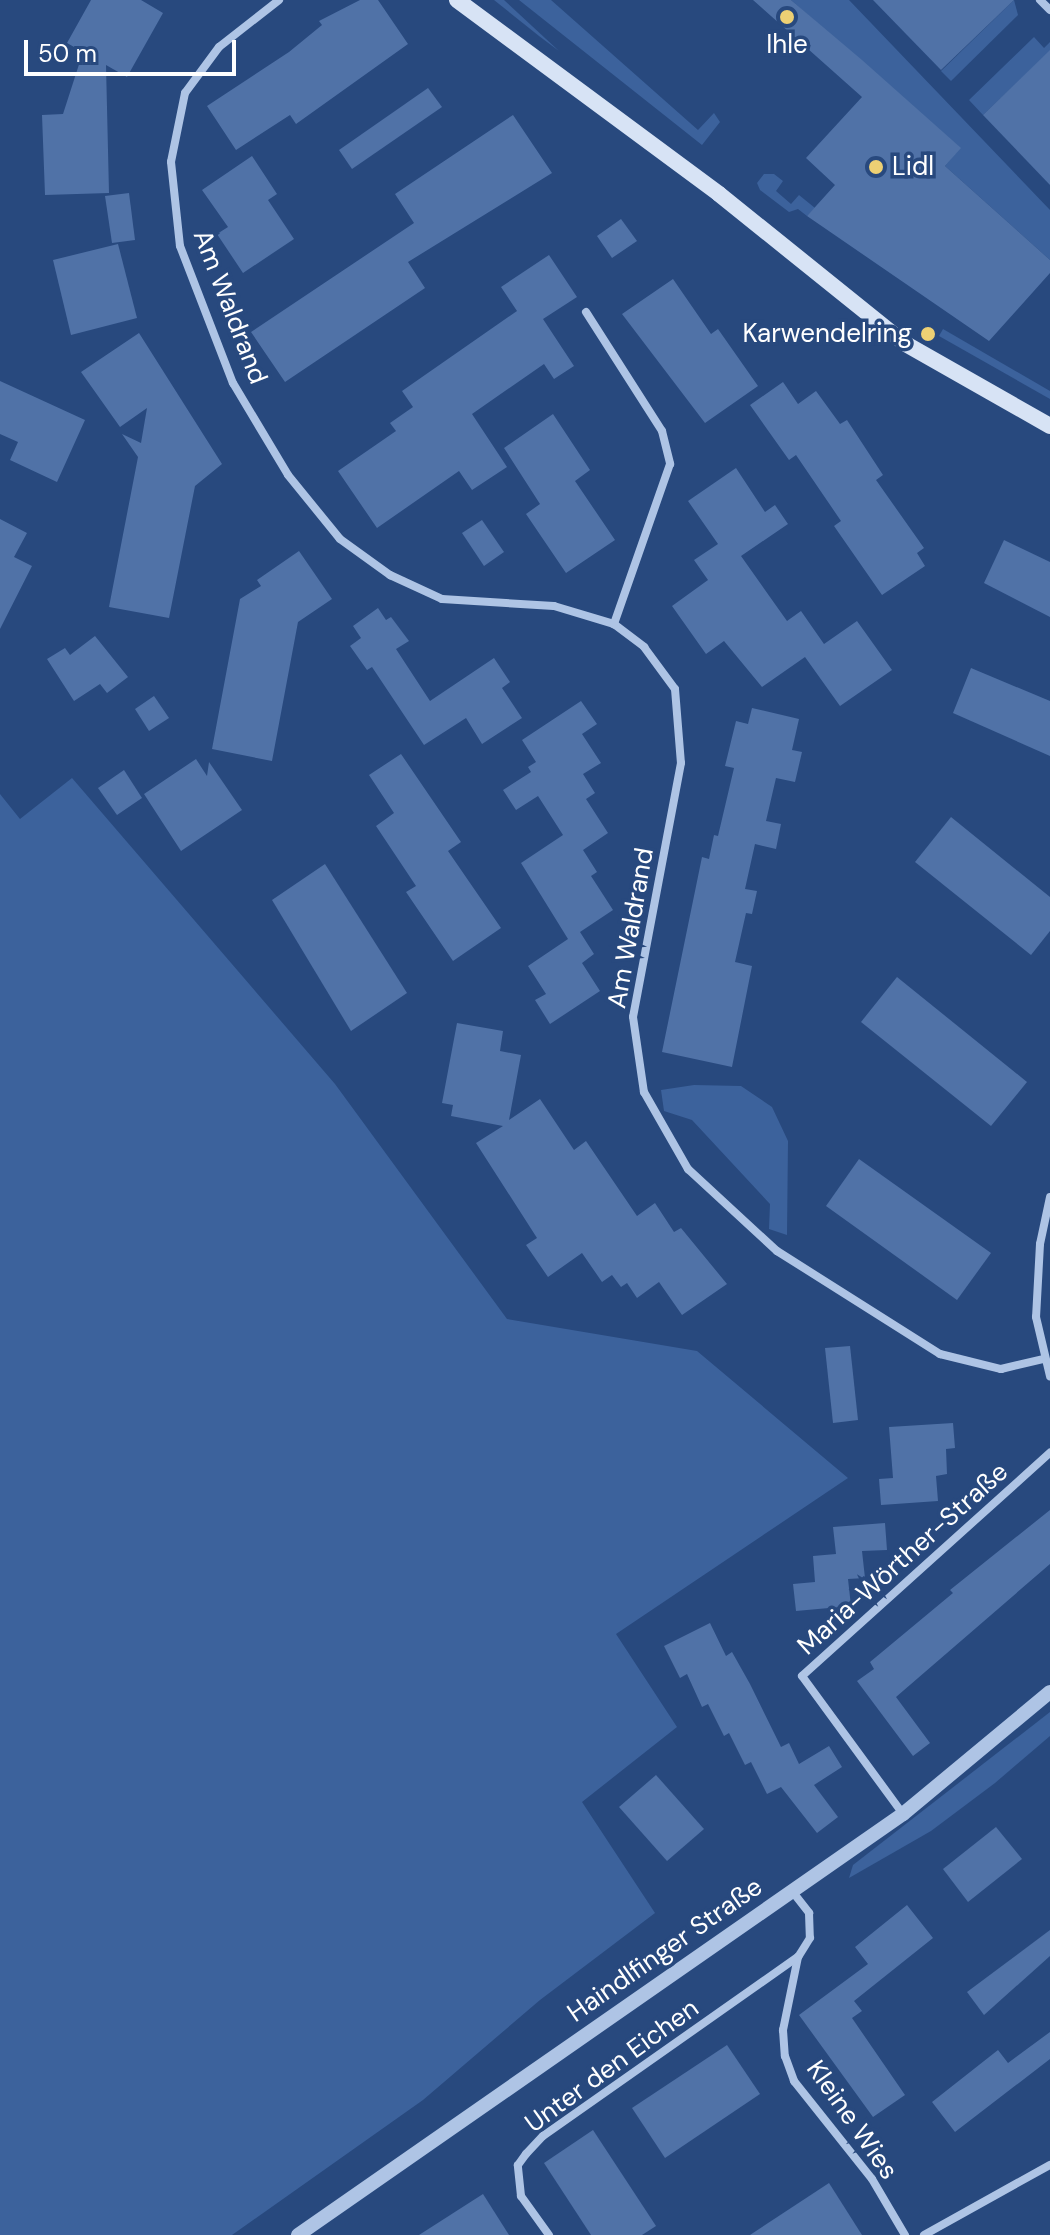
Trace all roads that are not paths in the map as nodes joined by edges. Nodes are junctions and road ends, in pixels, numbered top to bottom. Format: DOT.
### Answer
graph roads {
  1 [pos="279,0"];
  2 [pos="457,0"];
  3 [pos="1040,0"];
  4 [pos="1050,10"];
  5 [pos="586,312"];
  6 [pos="1050,426"];
  7 [pos="614,624"];
  8 [pos="1050,1197"];
  9 [pos="1043,1359"];
  10 [pos="1050,1376"];
  11 [pos="1050,1453"];
  12 [pos="1050,1692"];
  13 [pos="903,1814"];
  14 [pos="792,1891"];
  15 [pos="798,1957"];
  16 [pos="1050,2165"];
  17 [pos="298,2235"];
  18 [pos="549,2235"];
  19 [pos="905,2235"];
  20 [pos="924,2235"];
  1 -- 7 [label="street, Am Waldrand"];
  2 -- 6 [label="main road"];
  3 -- 4 [label="street"];
  5 -- 7 [label="street"];
  7 -- 9 [label="street, Am Waldrand"];
  8 -- 9 [label="street"];
  9 -- 10 [label="street"];
  11 -- 13 [label="street, Maria-Wörther-Straße"];
  12 -- 13 [label="street, Haindlfinger Straße"];
  13 -- 14 [label="street, Haindlfinger Straße"];
  14 -- 15 [label="street, Kleine Wies"];
  14 -- 17 [label="street, Haindlfinger Straße"];
  15 -- 18 [label="street, Unter den Eichen"];
  15 -- 19 [label="street, Kleine Wies"];
  16 -- 20 [label="street"];
}
